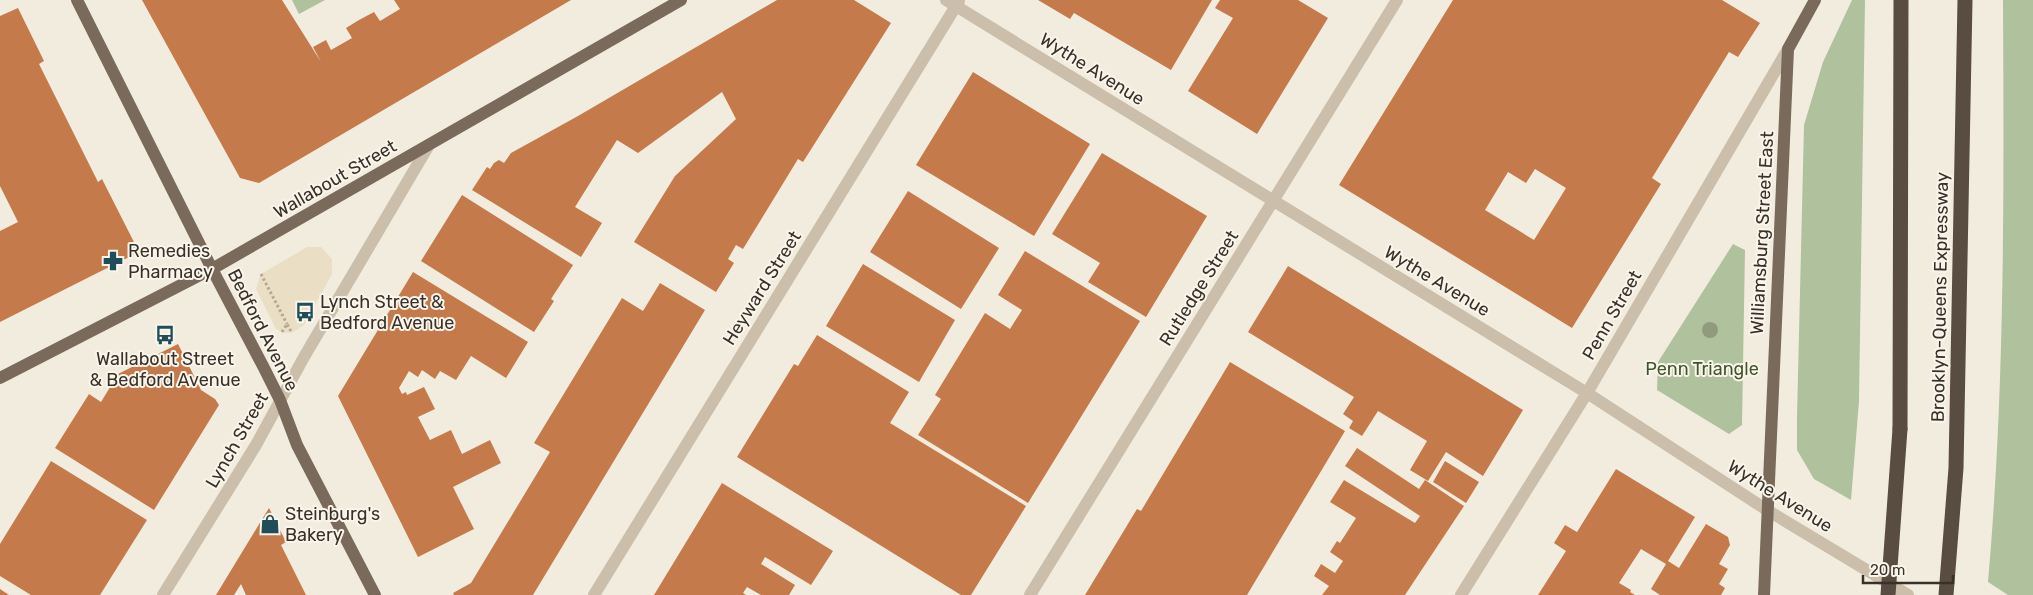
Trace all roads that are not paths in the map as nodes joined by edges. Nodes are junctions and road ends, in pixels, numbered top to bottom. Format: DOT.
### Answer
graph roads {
  1 [pos="77,0"];
  2 [pos="681,0"];
  3 [pos="1397,0"];
  4 [pos="1815,0"];
  5 [pos="1901,0"];
  6 [pos="1965,0"];
  7 [pos="954,2"];
  8 [pos="1788,49"];
  9 [pos="429,145"];
  10 [pos="1273,202"];
  11 [pos="212,269"];
  12 [pos="0,378"];
  13 [pos="1587,393"];
  14 [pos="280,400"];
  15 [pos="1767,510"];
  16 [pos="163,595"];
  17 [pos="375,595"];
  18 [pos="594,595"];
  19 [pos="1030,595"];
  20 [pos="1461,595"];
  21 [pos="1764,595"];
  22 [pos="1888,595"];
  23 [pos="1908,595"];
  24 [pos="1946,595"];
  1 -- 11 [label="main road, Bedford Avenue"];
  2 -- 9 [label="main road, Wallabout Street"];
  3 -- 10 [label="street, Rutledge Street"];
  4 -- 8 [label="main road, Williamsburg Street East"];
  5 -- 22 [label="highway, bridge"];
  6 -- 24 [label="highway, Brooklyn-Queens Expressway"];
  7 -- 10 [label="street, Wythe Avenue"];
  7 -- 18 [label="street, Heyward Street"];
  8 -- 13 [label="street, Penn Street"];
  8 -- 15 [label="main road, Williamsburg Street East"];
  9 -- 11 [label="main road, Wallabout Street"];
  9 -- 14 [label="street, Lynch Street"];
  10 -- 13 [label="street, Wythe Avenue"];
  10 -- 19 [label="street, Rutledge Street"];
  11 -- 12 [label="main road, Wallabout Street"];
  11 -- 14 [label="main road, Bedford Avenue"];
  13 -- 15 [label="street, Wythe Avenue"];
  13 -- 20 [label="street, Penn Street"];
  14 -- 16 [label="street, Lynch Street"];
  14 -- 17 [label="main road, Bedford Avenue"];
  15 -- 21 [label="main road, Williamsburg Street East"];
  15 -- 23 [label="street, Wythe Avenue"];
}
